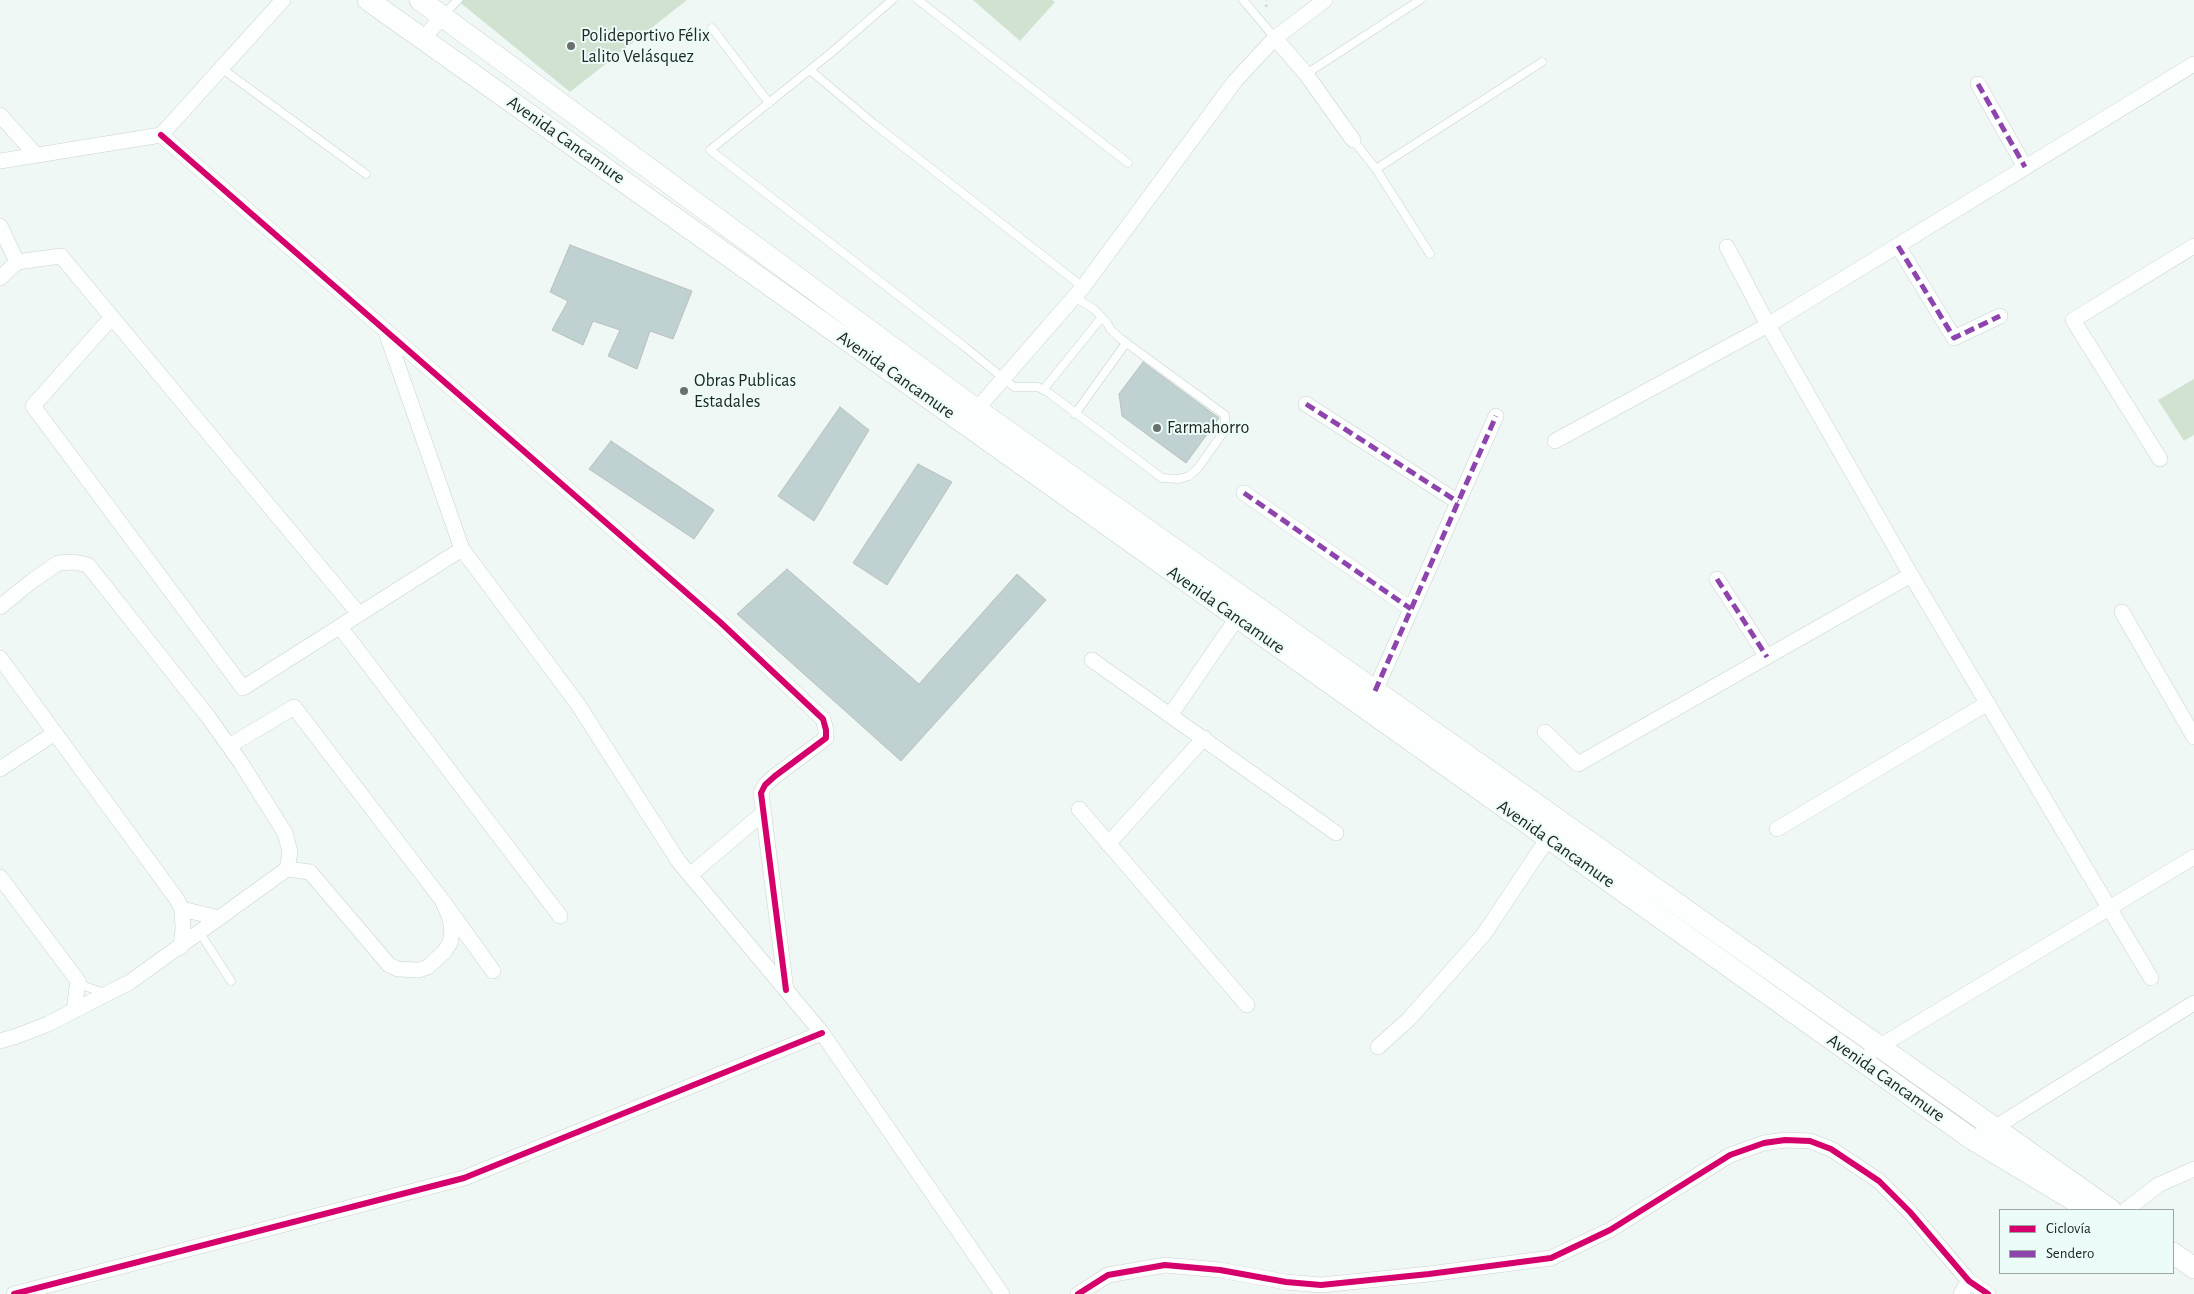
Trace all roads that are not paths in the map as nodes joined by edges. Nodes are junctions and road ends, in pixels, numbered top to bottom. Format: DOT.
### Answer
graph roads {
  1 [pos="283,0"];
  2 [pos="368,0"];
  3 [pos="420,0"];
  4 [pos="458,0"];
  5 [pos="892,0"];
  6 [pos="918,0"];
  7 [pos="1243,0"];
  8 [pos="1325,0"];
  9 [pos="1420,0"];
  10 [pos="442,17"];
  11 [pos="712,28"];
  12 [pos="1275,38"];
  13 [pos="423,40"];
  14 [pos="1542,62"];
  15 [pos="2194,64"];
  16 [pos="221,68"];
  17 [pos="810,70"];
  18 [pos="1306,74"];
  19 [pos="1978,84"];
  20 [pos="769,103"];
  21 [pos="0,115"];
  22 [pos="161,135"];
  23 [pos="1353,140"];
  24 [pos="36,155"];
  25 [pos="0,161"];
  26 [pos="1128,163"];
  27 [pos="2025,168"];
  28 [pos="1376,170"];
  29 [pos="366,174"];
  30 [pos="0,226"];
  31 [pos="1898,246"];
  32 [pos="2194,246"];
  33 [pos="1727,247"];
  34 [pos="1430,254"];
  35 [pos="17,262"];
  36 [pos="0,278"];
  37 [pos="1079,292"];
  38 [pos="2000,316"];
  39 [pos="112,317"];
  40 [pos="1102,317"];
  41 [pos="1768,325"];
  42 [pos="385,330"];
  43 [pos="1126,342"];
  44 [pos="1003,378"];
  45 [pos="1044,390"];
  46 [pos="1306,404"];
  47 [pos="1075,414"];
  48 [pos="1496,416"];
  49 [pos="970,417"];
  50 [pos="1555,441"];
  51 [pos="2160,459"];
  52 [pos="1244,493"];
  53 [pos="1458,502"];
  54 [pos="462,549"];
  55 [pos="1911,575"];
  56 [pos="1717,579"];
  57 [pos="0,607"];
  58 [pos="1411,609"];
  59 [pos="2122,612"];
  60 [pos="359,614"];
  61 [pos="1237,618"];
  62 [pos="340,626"];
  63 [pos="1767,657"];
  64 [pos="0,658"];
  65 [pos="1092,660"];
  66 [pos="1375,691"];
  67 [pos="1988,703"];
  68 [pos="1172,714"];
  69 [pos="1545,732"];
  70 [pos="55,733"];
  71 [pos="2194,737"];
  72 [pos="1204,738"];
  73 [pos="229,746"];
  74 [pos="0,769"];
  75 [pos="1079,809"];
  76 [pos="762,814"];
  77 [pos="1777,829"];
  78 [pos="1336,833"];
  79 [pos="1548,838"];
  80 [pos="1108,844"];
  81 [pos="2194,857"];
  82 [pos="287,869"];
  83 [pos="690,875"];
  84 [pos="0,877"];
  85 [pos="442,900"];
  86 [pos="2110,908"];
  87 [pos="182,909"];
  88 [pos="560,916"];
  89 [pos="219,918"];
  90 [pos="200,933"];
  91 [pos="181,947"];
  92 [pos="493,971"];
  93 [pos="2151,978"];
  94 [pos="78,980"];
  95 [pos="231,981"];
  96 [pos="786,990"];
  97 [pos="106,994"];
  98 [pos="2194,1003"];
  99 [pos="1247,1005"];
  100 [pos="74,1010"];
  101 [pos="822,1033"];
  102 [pos="0,1041"];
  103 [pos="1378,1047"];
  104 [pos="1880,1047"];
  105 [pos="1858,1058"];
  106 [pos="1994,1128"];
  107 [pos="1972,1139"];
  108 [pos="2194,1169"];
  109 [pos="2088,1209"];
  110 [pos="2110,1209"];
  111 [pos="2127,1209"];
  112 [pos="2174,1254"];
  113 [pos="2174,1261"];
  114 [pos="2194,1268"];
  115 [pos="2194,1273"];
  116 [pos="1969,1281"];
  117 [pos="14,1294"];
  118 [pos="1002,1294"];
  119 [pos="1078,1294"];
  120 [pos="1961,1294"];
  121 [pos="1988,1294"];
  1 -- 16 [label="street"];
  2 -- 13 [label="main road, Avenida Cancamure"];
  3 -- 10 [label="main road, Avenida Cancamure"];
  4 -- 10 [label="lane"];
  5 -- 17 [label="lane"];
  6 -- 26 [label="lane"];
  7 -- 12 [label="lane"];
  8 -- 12 [label="street"];
  9 -- 18 [label="lane"];
  10 -- 13 [label="street"];
  10 -- 49 [label="main road, Avenida Cancamure"];
  11 -- 20 [label="lane"];
  12 -- 18 [label="street"];
  12 -- 37 [label="street"];
  13 -- 49 [label="main road, Avenida Cancamure"];
  14 -- 28 [label="lane"];
  15 -- 27 [label="street"];
  16 -- 22 [label="street"];
  16 -- 29 [label="lane"];
  17 -- 20 [label="lane"];
  17 -- 37 [label="lane"];
  18 -- 23 [label="street"];
  19 -- 27 [label="street"];
  20 -- 44 [label="lane"];
  21 -- 24 [label="street"];
  22 -- 24 [label="street"];
  22 -- 42 [label="street"];
  23 -- 28 [label="lane"];
  24 -- 25 [label="street"];
  27 -- 31 [label="street"];
  28 -- 34 [label="lane"];
  30 -- 35 [label="street"];
  31 -- 38 [label="street"];
  31 -- 41 [label="street"];
  32 -- 51 [label="street"];
  33 -- 41 [label="street"];
  35 -- 36 [label="street"];
  35 -- 39 [label="street"];
  37 -- 40 [label="lane"];
  37 -- 44 [label="street"];
  39 -- 60 [label="street"];
  39 -- 62 [label="street"];
  40 -- 43 [label="lane"];
  40 -- 45 [label="lane"];
  41 -- 50 [label="street"];
  41 -- 55 [label="street"];
  42 -- 54 [label="street"];
  42 -- 76 [label="street"];
  43 -- 47 [label="lane"];
  43 -- 47 [label="lane"];
  44 -- 45 [label="lane"];
  44 -- 49 [label="street"];
  45 -- 47 [label="lane"];
  46 -- 53 [label="street"];
  48 -- 53 [label="street"];
  49 -- 61 [label="main road, Avenida Cancamure"];
  49 -- 66 [label="main road, Avenida Cancamure"];
  52 -- 58 [label="street"];
  53 -- 58 [label="street"];
  54 -- 60 [label="street"];
  54 -- 83 [label="street"];
  55 -- 63 [label="street"];
  55 -- 67 [label="street"];
  56 -- 63 [label="street"];
  57 -- 73 [label="street"];
  58 -- 66 [label="street"];
  59 -- 71 [label="street"];
  60 -- 62 [label="street"];
  61 -- 68 [label="street"];
  61 -- 79 [label="main road, Avenida Cancamure"];
  62 -- 88 [label="street"];
  63 -- 69 [label="street"];
  64 -- 70 [label="street"];
  65 -- 68 [label="street"];
  66 -- 104 [label="main road, Avenida Cancamure"];
  67 -- 77 [label="street"];
  67 -- 86 [label="street"];
  68 -- 72 [label="street"];
  70 -- 74 [label="street"];
  70 -- 87 [label="street"];
  72 -- 78 [label="street"];
  72 -- 80 [label="street"];
  73 -- 82 [label="street"];
  73 -- 85 [label="street"];
  75 -- 80 [label="street"];
  76 -- 83 [label="street"];
  76 -- 96 [label="street"];
  79 -- 103 [label="street"];
  79 -- 105 [label="main road, Avenida Cancamure"];
  80 -- 99 [label="street"];
  81 -- 86 [label="street"];
  82 -- 85 [label="street"];
  82 -- 89 [label="street"];
  83 -- 96 [label="street"];
  84 -- 94 [label="street"];
  85 -- 92 [label="street"];
  86 -- 93 [label="street"];
  86 -- 104 [label="street"];
  87 -- 89 [label="street"];
  87 -- 91 [label="street"];
  89 -- 90 [label="street"];
  90 -- 91 [label="street"];
  90 -- 95 [label="lane"];
  91 -- 97 [label="street"];
  94 -- 97 [label="lane"];
  94 -- 100 [label="street"];
  96 -- 101 [label="street"];
  97 -- 100 [label="street"];
  98 -- 106 [label="street"];
  100 -- 102 [label="street"];
  101 -- 117 [label="street"];
  101 -- 118 [label="street"];
  104 -- 105 [label="street"];
  104 -- 106 [label="main road, Avenida Cancamure"];
  105 -- 107 [label="main road, Avenida Cancamure"];
  106 -- 107 [label="street"];
  106 -- 110 [label="main road, Avenida Cancamure"];
  107 -- 109 [label="main road, Avenida Cancamure"];
  108 -- 111 [label="street"];
  112 -- 114 [label="main road"];
  113 -- 115 [label="main road"];
  116 -- 119 [label="street"];
  116 -- 120 [label="street"];
  116 -- 121 [label="street"];
}
